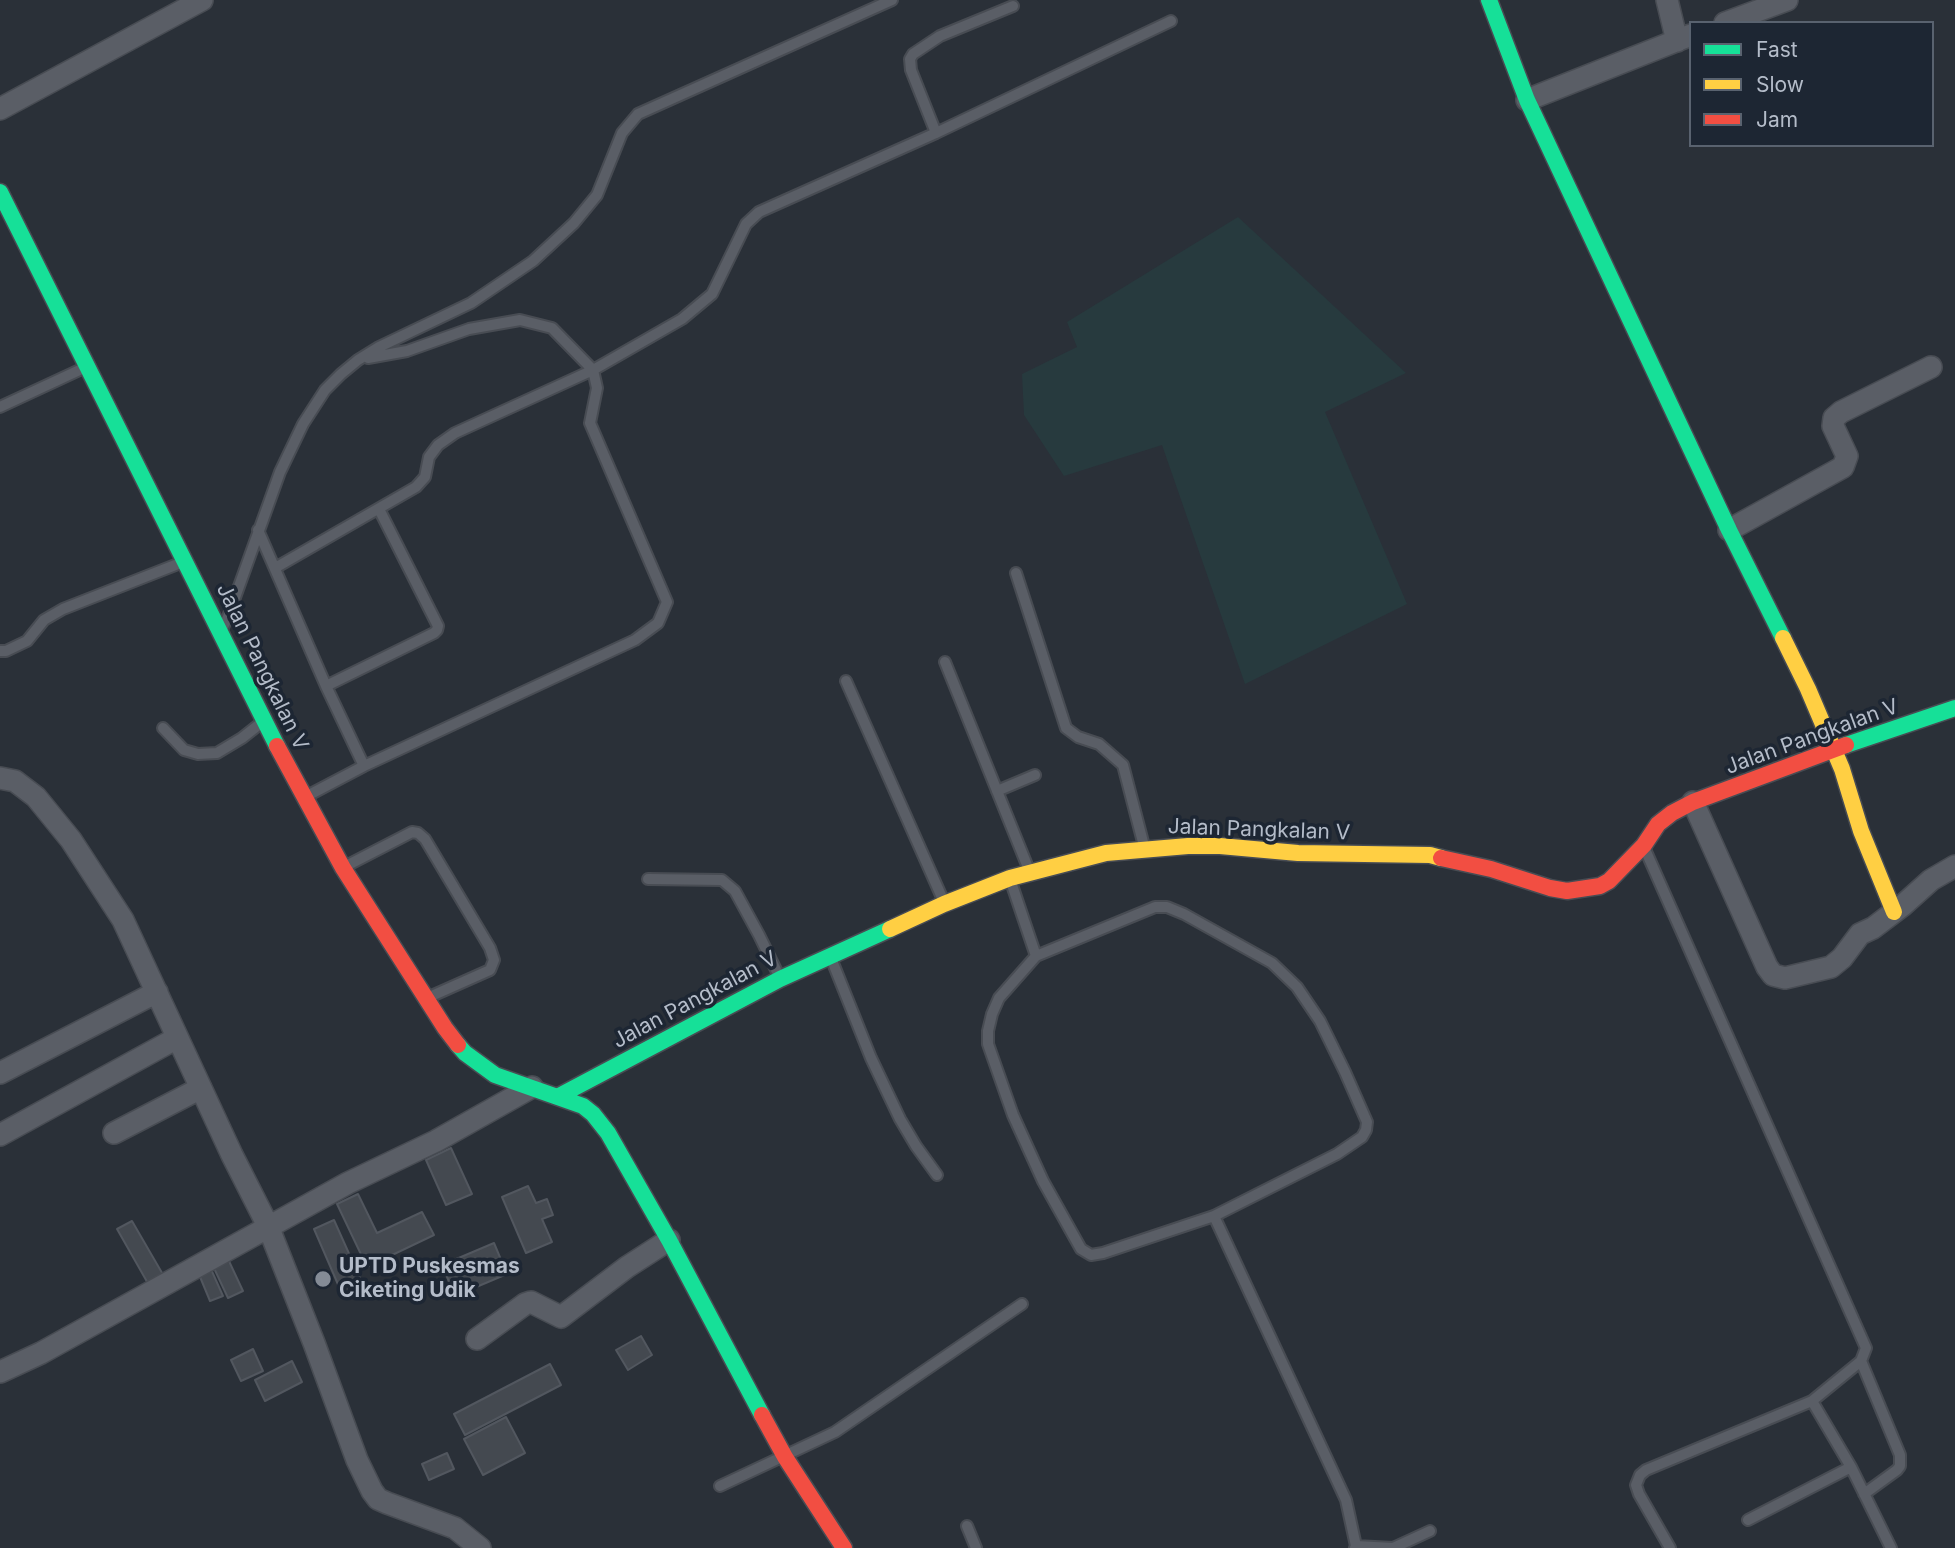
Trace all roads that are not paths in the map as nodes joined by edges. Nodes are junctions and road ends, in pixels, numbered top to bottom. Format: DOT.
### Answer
graph roads {
  1 [pos="201,0"];
  2 [pos="892,0"];
  3 [pos="1489,0"];
  4 [pos="1667,0"];
  5 [pos="1787,0"];
  6 [pos="1013,6"];
  7 [pos="1171,21"];
  8 [pos="1730,21"];
  9 [pos="1684,38"];
  10 [pos="1527,100"];
  11 [pos="0,109"];
  12 [pos="936,133"];
  13 [pos="0,192"];
  14 [pos="358,360"];
  15 [pos="89,366"];
  16 [pos="1931,367"];
  17 [pos="593,370"];
  18 [pos="0,407"];
  19 [pos="379,509"];
  20 [pos="258,530"];
  21 [pos="1729,530"];
  22 [pos="186,561"];
  23 [pos="275,568"];
  24 [pos="1016,573"];
  25 [pos="220,632"];
  26 [pos="0,651"];
  27 [pos="944,662"];
  28 [pos="846,681"];
  29 [pos="326,686"];
  30 [pos="1955,708"];
  31 [pos="264,722"];
  32 [pos="163,728"];
  33 [pos="1834,750"];
  34 [pos="364,766"];
  35 [pos="1035,775"];
  36 [pos="0,778"];
  37 [pos="998,791"];
  38 [pos="304,797"];
  39 [pos="1693,802"];
  40 [pos="1644,845"];
  41 [pos="1145,848"];
  42 [pos="1955,866"];
  43 [pos="343,867"];
  44 [pos="1030,872"];
  45 [pos="1010,878"];
  46 [pos="648,879"];
  47 [pos="944,904"];
  48 [pos="1894,912"];
  49 [pos="1036,956"];
  50 [pos="830,957"];
  51 [pos="780,979"];
  52 [pos="157,992"];
  53 [pos="427,998"];
  54 [pos="177,1038"];
  55 [pos="0,1073"];
  56 [pos="532,1087"];
  57 [pos="201,1088"];
  58 [pos="559,1096"];
  59 [pos="114,1133"];
  60 [pos="0,1135"];
  61 [pos="937,1175"];
  62 [pos="1214,1216"];
  63 [pos="268,1226"];
  64 [pos="669,1240"];
  65 [pos="1022,1304"];
  66 [pos="477,1339"];
  67 [pos="1861,1362"];
  68 [pos="0,1372"];
  69 [pos="1812,1401"];
  70 [pos="785,1457"];
  71 [pos="1851,1467"];
  72 [pos="720,1486"];
  73 [pos="1864,1494"];
  74 [pos="1748,1520"];
  75 [pos="967,1526"];
  76 [pos="1430,1531"];
  77 [pos="1355,1547"];
  78 [pos="480,1548"];
  79 [pos="844,1548"];
  80 [pos="976,1548"];
  81 [pos="1670,1548"];
  82 [pos="1890,1548"];
  1 -- 11 [label="street"];
  2 -- 14 [label="lane"];
  3 -- 10 [label="street"];
  4 -- 9 [label="street"];
  5 -- 8 [label="street"];
  6 -- 12 [label="lane"];
  7 -- 12 [label="lane"];
  9 -- 10 [label="street"];
  10 -- 21 [label="street"];
  12 -- 17 [label="lane"];
  13 -- 15 [label="street, Jalan Pangkalan V"];
  14 -- 17 [label="lane"];
  14 -- 20 [label="lane"];
  15 -- 18 [label="lane"];
  15 -- 22 [label="street, Jalan Pangkalan V"];
  16 -- 21 [label="street"];
  17 -- 19 [label="lane"];
  17 -- 34 [label="lane"];
  19 -- 23 [label="lane"];
  19 -- 29 [label="lane"];
  20 -- 23 [label="lane"];
  20 -- 25 [label="lane"];
  21 -- 33 [label="street"];
  22 -- 25 [label="street, Jalan Pangkalan V"];
  22 -- 26 [label="lane"];
  23 -- 29 [label="lane"];
  24 -- 41 [label="lane"];
  25 -- 31 [label="street, Jalan Pangkalan V"];
  27 -- 37 [label="lane"];
  28 -- 47 [label="lane"];
  29 -- 34 [label="lane"];
  30 -- 33 [label="street, Jalan Pangkalan V"];
  31 -- 32 [label="lane"];
  31 -- 38 [label="street, Jalan Pangkalan V"];
  33 -- 39 [label="street, Jalan Pangkalan V"];
  33 -- 48 [label="street"];
  34 -- 38 [label="lane"];
  35 -- 37 [label="lane"];
  36 -- 52 [label="street"];
  37 -- 44 [label="lane"];
  38 -- 43 [label="street, Jalan Pangkalan V"];
  39 -- 40 [label="street, Jalan Pangkalan V"];
  39 -- 48 [label="street"];
  40 -- 41 [label="street, Jalan Pangkalan V"];
  40 -- 67 [label="lane"];
  41 -- 44 [label="street, Jalan Pangkalan V"];
  42 -- 48 [label="street"];
  43 -- 53 [label="street, Jalan Pangkalan V"];
  43 -- 53 [label="lane"];
  44 -- 45 [label="street, Jalan Pangkalan V"];
  45 -- 47 [label="street, Jalan Pangkalan V"];
  45 -- 49 [label="lane"];
  46 -- 51 [label="lane"];
  47 -- 50 [label="street, Jalan Pangkalan V"];
  49 -- 62 [label="lane"];
  49 -- 62 [label="lane"];
  50 -- 51 [label="street, Jalan Pangkalan V"];
  50 -- 61 [label="lane"];
  51 -- 58 [label="street, Jalan Pangkalan V"];
  52 -- 54 [label="street"];
  52 -- 55 [label="street"];
  53 -- 56 [label="street, Jalan Pangkalan V"];
  54 -- 57 [label="street"];
  54 -- 60 [label="street"];
  56 -- 58 [label="street, Jalan Pangkalan V"];
  56 -- 63 [label="street"];
  57 -- 59 [label="street"];
  57 -- 63 [label="street"];
  58 -- 64 [label="street, Jalan Pangkalan V"];
  62 -- 77 [label="lane"];
  63 -- 68 [label="street"];
  63 -- 78 [label="street"];
  64 -- 66 [label="street"];
  64 -- 70 [label="street, Jalan Pangkalan V"];
  65 -- 70 [label="lane"];
  67 -- 69 [label="lane"];
  67 -- 73 [label="lane"];
  69 -- 71 [label="lane"];
  69 -- 81 [label="lane"];
  70 -- 72 [label="lane"];
  70 -- 79 [label="street, Jalan Pangkalan V"];
  71 -- 73 [label="lane"];
  71 -- 74 [label="lane"];
  73 -- 82 [label="lane"];
  75 -- 80 [label="lane"];
  76 -- 77 [label="lane"];
}
